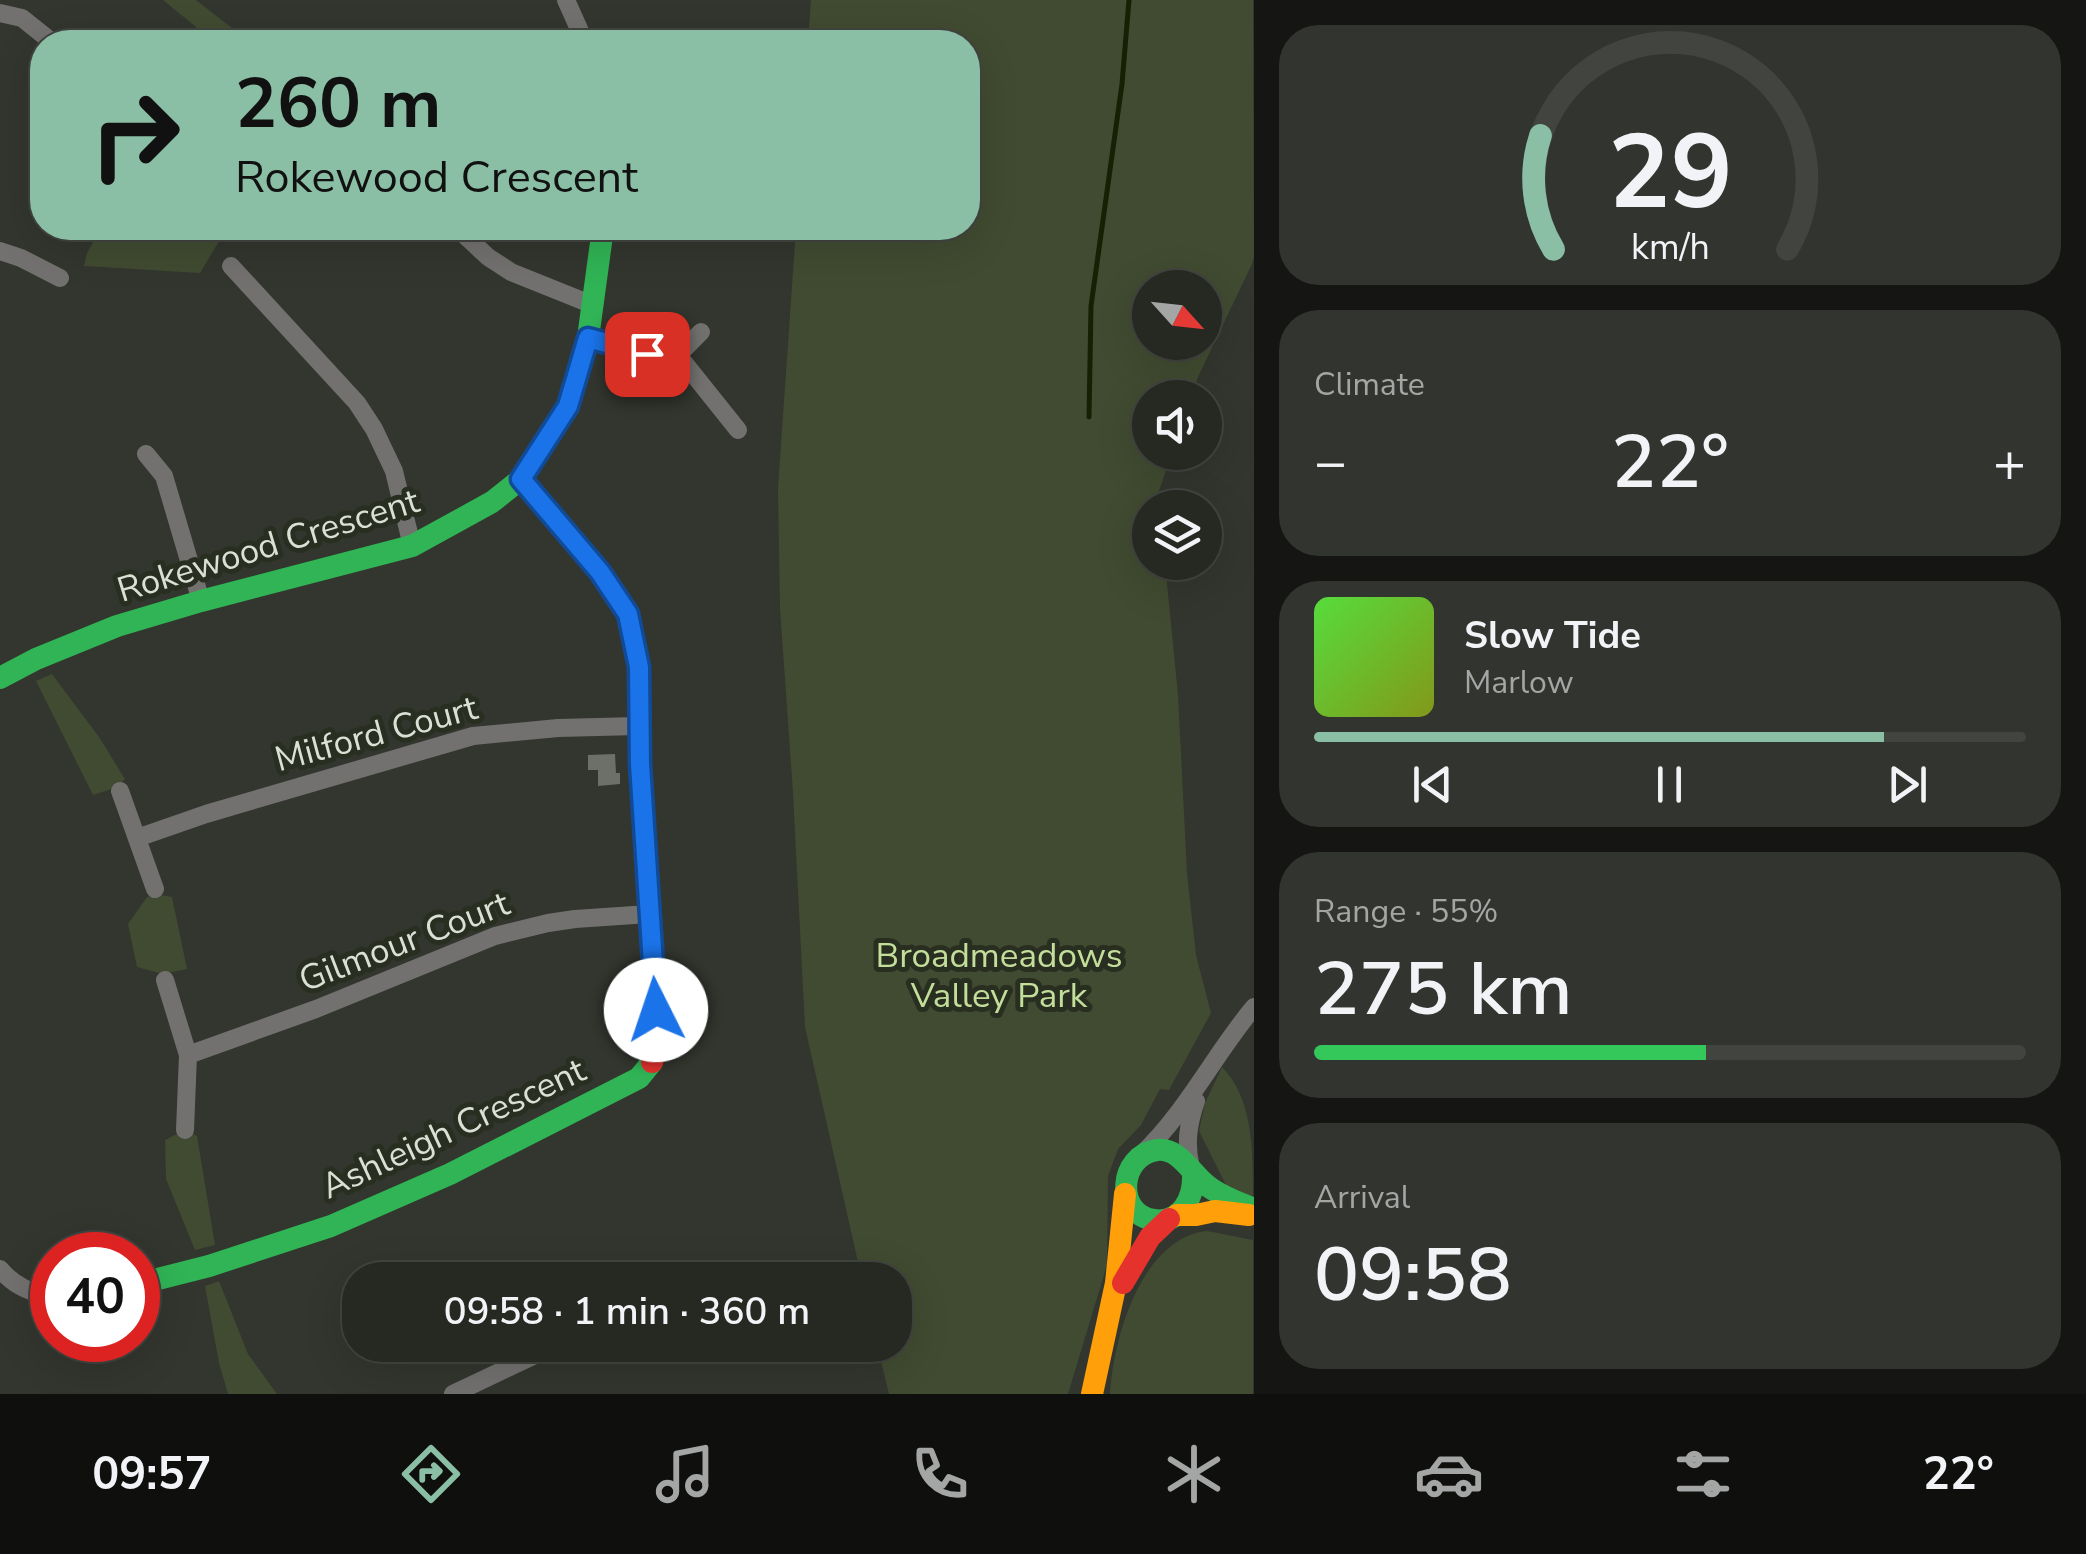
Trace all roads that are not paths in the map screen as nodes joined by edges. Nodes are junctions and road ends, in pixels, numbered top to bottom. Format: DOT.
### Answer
graph roads {
  1 [pos="566,0"];
  2 [pos="0,13"];
  3 [pos="37,30"];
  4 [pos="579,30"];
  5 [pos="470,240"];
  6 [pos="601,240"];
  7 [pos="0,251"];
  8 [pos="230,266"];
  9 [pos="60,278"];
  10 [pos="592,305"];
  11 [pos="701,332"];
  12 [pos="588,338"];
  13 [pos="678,355"];
  14 [pos="738,430"];
  15 [pos="146,454"];
  16 [pos="521,479"];
  17 [pos="412,546"];
  18 [pos="201,600"];
  19 [pos="1,672"];
  20 [pos="638,726"];
  21 [pos="120,791"];
  22 [pos="137,838"];
  23 [pos="154,889"];
  24 [pos="649,914"];
  25 [pos="165,980"];
  26 [pos="1254,1007"];
  27 [pos="188,1055"];
  28 [pos="1205,1077"];
  29 [pos="185,1130"];
  30 [pos="1142,1154"];
  31 [pos="1192,1172"];
  32 [pos="1125,1194"];
  33 [pos="1254,1212"];
  34 [pos="1173,1217"];
  35 [pos="0,1269"];
  36 [pos="160,1278"];
  37 [pos="30,1291"];
  38 [pos="1114,1301"];
  39 [pos="520,1362"];
  40 [pos="453,1394"];
  41 [pos="1092,1394"];
  1 -- 4 [label="street"];
  2 -- 3 [label="street"];
  5 -- 10 [label="street"];
  6 -- 10 [label="street, Rokewood Crescent"];
  7 -- 9 [label="street"];
  8 -- 17 [label="street"];
  10 -- 12 [label="street, Rokewood Crescent"];
  11 -- 13 [label="street"];
  12 -- 13 [label="street"];
  12 -- 16 [label="street, Rokewood Crescent"];
  13 -- 14 [label="street"];
  15 -- 18 [label="street"];
  16 -- 17 [label="street, Rokewood Crescent"];
  16 -- 20 [label="street, Ashleigh Crescent"];
  17 -- 18 [label="street, Rokewood Crescent"];
  18 -- 19 [label="street, Rokewood Crescent"];
  20 -- 22 [label="street, Milford Court"];
  20 -- 24 [label="street, Ashleigh Crescent"];
  21 -- 22 [label="street"];
  22 -- 23 [label="street"];
  24 -- 27 [label="street, Gilmour Court"];
  24 -- 36 [label="street, Ashleigh Crescent"];
  25 -- 27 [label="street"];
  26 -- 28 [label="street"];
  27 -- 29 [label="street"];
  28 -- 30 [label="street"];
  28 -- 31 [label="street"];
  30 -- 31 [label="street"];
  30 -- 32 [label="street"];
  31 -- 33 [label="street"];
  31 -- 34 [label="street"];
  32 -- 34 [label="street"];
  32 -- 38 [label="street"];
  33 -- 34 [label="street"];
  34 -- 38 [label="street"];
  35 -- 37 [label="street"];
  38 -- 41 [label="street"];
  39 -- 40 [label="street"];
}
